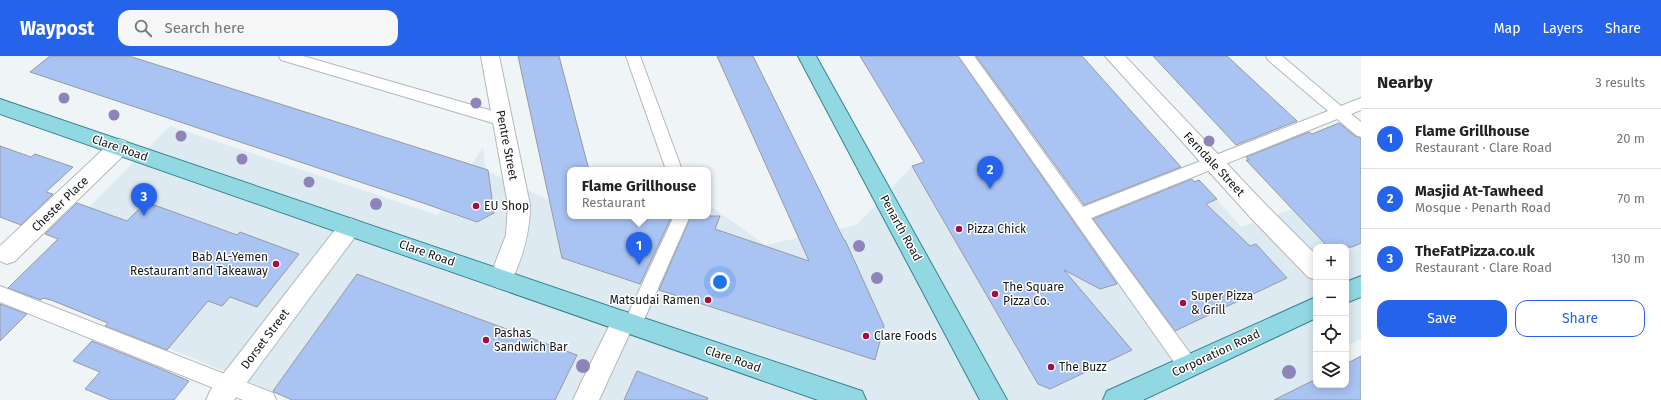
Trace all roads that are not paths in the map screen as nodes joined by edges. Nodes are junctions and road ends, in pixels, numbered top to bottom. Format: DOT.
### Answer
graph roads {
  1 [pos="286,56"];
  2 [pos="490,56"];
  3 [pos="633,56"];
  4 [pos="807,56"];
  5 [pos="966,56"];
  6 [pos="1114,56"];
  7 [pos="1273,56"];
  8 [pos="1361,104"];
  9 [pos="0,106"];
  10 [pos="1339,112"];
  11 [pos="503,120"];
  12 [pos="1361,131"];
  13 [pos="119,147"];
  14 [pos="1212,162"];
  15 [pos="673,167"];
  16 [pos="1080,215"];
  17 [pos="680,219"];
  18 [pos="350,227"];
  19 [pos="4,257"];
  20 [pos="1313,267"];
  21 [pos="501,279"];
  22 [pos="1361,286"];
  23 [pos="1349,292"];
  24 [pos="0,294"];
  25 [pos="1313,308"];
  26 [pos="627,324"];
  27 [pos="1188,366"];
  28 [pos="590,392"];
  29 [pos="225,393"];
  30 [pos="266,400"];
  31 [pos="853,400"];
  32 [pos="994,400"];
  33 [pos="1116,400"];
  1 -- 11 [label="lane"];
  2 -- 11 [label="street, Pentre Street"];
  3 -- 15 [label="lane"];
  4 -- 32 [label="main road, Penarth Road"];
  5 -- 16 [label="lane"];
  6 -- 14 [label="street, Ferndale Street"];
  7 -- 10 [label="lane"];
  8 -- 10 [label="lane"];
  9 -- 13 [label="main road, Clare Road"];
  10 -- 12 [label="lane"];
  10 -- 14 [label="lane"];
  11 -- 21 [label="street, Pentre Street"];
  13 -- 18 [label="main road, Clare Road"];
  13 -- 19 [label="street, Chester Place"];
  14 -- 16 [label="lane"];
  14 -- 20 [label="street, Ferndale Street"];
  16 -- 27 [label="lane"];
  17 -- 26 [label="lane"];
  18 -- 21 [label="main road, Clare Road"];
  18 -- 29 [label="street, Dorset Street"];
  21 -- 26 [label="main road, Clare Road"];
  22 -- 23 [label="main road"];
  24 -- 29 [label="lane"];
  25 -- 27 [label="main road, Corporation Road"];
  26 -- 28 [label="street"];
  26 -- 31 [label="main road, Clare Road"];
  27 -- 33 [label="main road, Corporation Road"];
  29 -- 30 [label="lane"];
}
